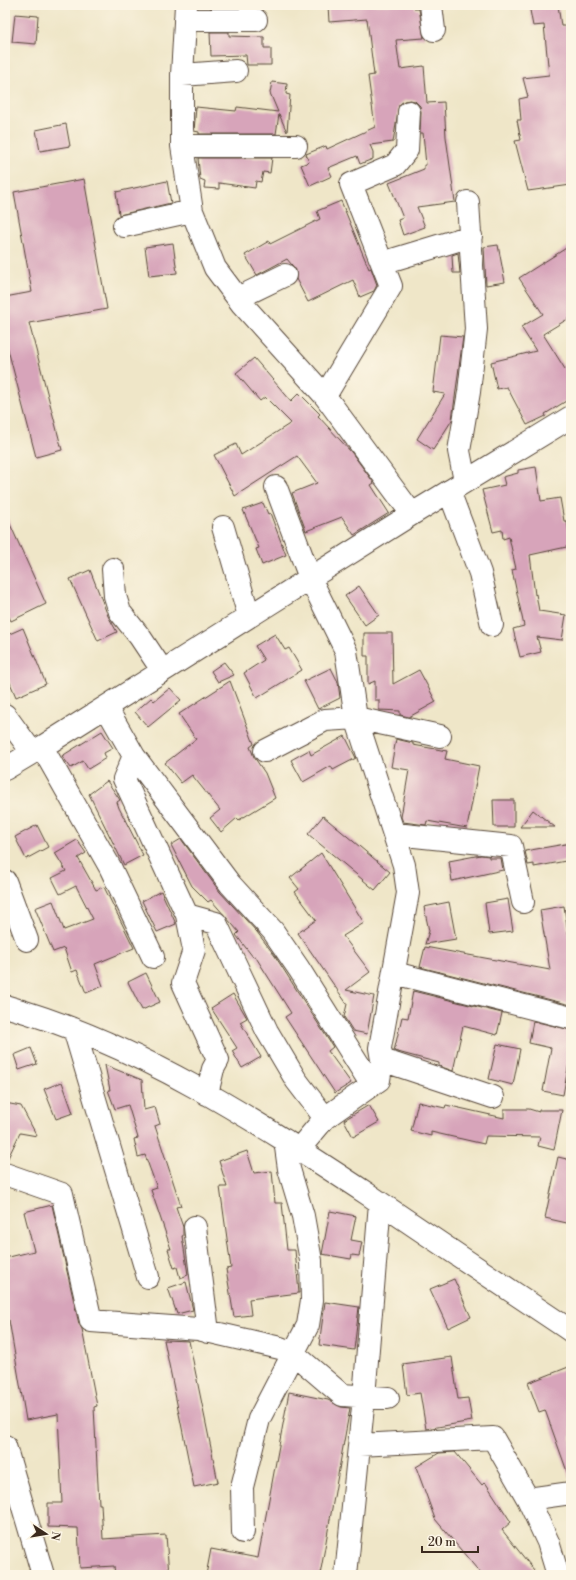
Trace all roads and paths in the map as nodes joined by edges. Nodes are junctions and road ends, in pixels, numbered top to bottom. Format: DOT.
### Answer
graph roads {
  1 [pos="431,5"];
  2 [pos="185,12"];
  3 [pos="256,20"];
  4 [pos="434,30"];
  5 [pos="236,71"];
  6 [pos="182,75"];
  7 [pos="409,112"];
  8 [pos="182,146"];
  9 [pos="296,146"];
  10 [pos="468,202"];
  11 [pos="192,211"];
  12 [pos="124,226"];
  13 [pos="471,236"];
  14 [pos="382,263"];
  15 [pos="285,275"];
  16 [pos="238,298"];
  17 [pos="325,396"];
  18 [pos="571,417"];
  19 [pos="457,486"];
  20 [pos="276,487"];
  21 [pos="412,514"];
  22 [pos="223,527"];
  23 [pos="113,569"];
  24 [pos="310,578"];
  25 [pos="249,616"];
  26 [pos="492,625"];
  27 [pos="162,670"];
  28 [pos="106,706"];
  29 [pos="5,715"];
  30 [pos="356,718"];
  31 [pos="440,736"];
  32 [pos="37,749"];
  33 [pos="265,751"];
  34 [pos="134,756"];
  35 [pos="5,769"];
  36 [pos="394,834"];
  37 [pos="5,881"];
  38 [pos="522,902"];
  39 [pos="187,915"];
  40 [pos="27,940"];
  41 [pos="153,957"];
  42 [pos="394,973"];
  43 [pos="5,1006"];
  44 [pos="571,1018"];
  45 [pos="74,1029"];
  46 [pos="382,1060"];
  47 [pos="371,1084"];
  48 [pos="207,1094"];
  49 [pos="493,1097"];
  50 [pos="325,1118"];
  51 [pos="292,1144"];
  52 [pos="5,1174"];
  53 [pos="380,1204"];
  54 [pos="195,1227"];
  55 [pos="148,1277"];
  56 [pos="571,1331"];
  57 [pos="208,1332"];
  58 [pos="293,1353"];
  59 [pos="364,1397"];
  60 [pos="388,1398"];
  61 [pos="359,1445"];
  62 [pos="5,1446"];
  63 [pos="571,1493"];
  64 [pos="528,1499"];
  65 [pos="243,1532"];
  66 [pos="43,1575"];
  67 [pos="346,1575"];
  68 [pos="558,1575"];
  1 -- 4 [label="street"];
  2 -- 3 [label="street"];
  2 -- 6 [label="street"];
  5 -- 6 [label="street"];
  6 -- 8 [label="street"];
  7 -- 14 [label="street"];
  8 -- 9 [label="street"];
  8 -- 11 [label="street"];
  10 -- 13 [label="street"];
  11 -- 12 [label="street"];
  11 -- 16 [label="street"];
  13 -- 14 [label="street"];
  13 -- 19 [label="street"];
  14 -- 17 [label="street"];
  15 -- 16 [label="street"];
  16 -- 17 [label="street"];
  17 -- 21 [label="street"];
  18 -- 19 [label="street"];
  19 -- 21 [label="street"];
  19 -- 26 [label="street"];
  20 -- 24 [label="street"];
  21 -- 24 [label="street"];
  22 -- 25 [label="street"];
  23 -- 27 [label="street"];
  24 -- 25 [label="street"];
  24 -- 30 [label="street"];
  25 -- 27 [label="street"];
  27 -- 28 [label="street"];
  28 -- 32 [label="street"];
  28 -- 34 [label="street"];
  29 -- 32 [label="street"];
  30 -- 31 [label="street"];
  30 -- 33 [label="street"];
  30 -- 36 [label="street"];
  32 -- 35 [label="street"];
  32 -- 41 [label="street"];
  34 -- 39 [label="street"];
  34 -- 47 [label="street"];
  36 -- 38 [label="street"];
  36 -- 42 [label="street"];
  37 -- 40 [label="street"];
  39 -- 48 [label="street"];
  39 -- 50 [label="street"];
  42 -- 44 [label="street"];
  42 -- 46 [label="street"];
  43 -- 45 [label="street"];
  45 -- 48 [label="street"];
  45 -- 55 [label="street"];
  46 -- 47 [label="street"];
  46 -- 49 [label="street"];
  47 -- 50 [label="street"];
  48 -- 51 [label="street"];
  50 -- 51 [label="street"];
  51 -- 53 [label="street"];
  51 -- 58 [label="street"];
  52 -- 57 [label="street"];
  53 -- 56 [label="street"];
  53 -- 59 [label="street"];
  54 -- 57 [label="street"];
  57 -- 58 [label="street"];
  58 -- 59 [label="street"];
  58 -- 65 [label="street"];
  59 -- 60 [label="street"];
  59 -- 61 [label="street"];
  61 -- 64 [label="street"];
  61 -- 67 [label="street"];
  62 -- 66 [label="street"];
  63 -- 64 [label="street"];
  64 -- 68 [label="street"];
}
